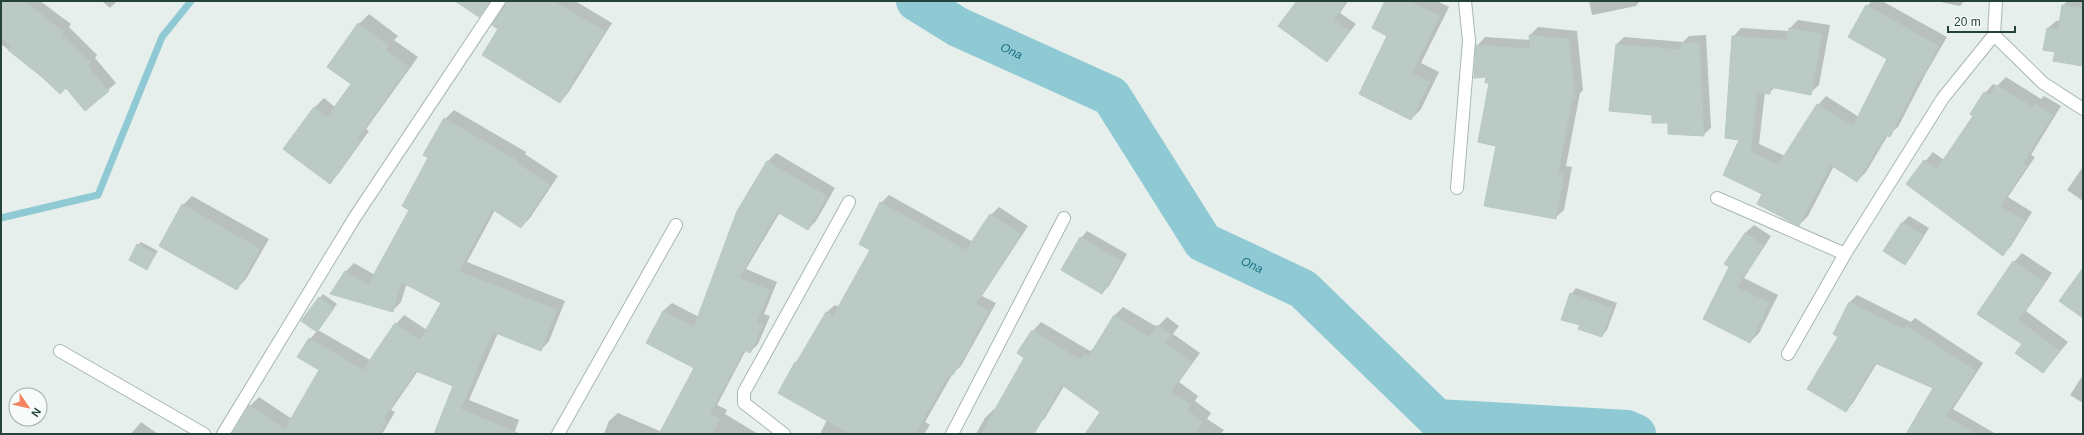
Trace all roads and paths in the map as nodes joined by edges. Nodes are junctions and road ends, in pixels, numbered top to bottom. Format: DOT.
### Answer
graph roads {
  1 [pos="499,1"];
  2 [pos="1465,1"];
  3 [pos="1996,1"];
  4 [pos="1994,35"];
  5 [pos="2083,109"];
  6 [pos="1457,188"];
  7 [pos="1717,198"];
  8 [pos="849,202"];
  9 [pos="1064,218"];
  10 [pos="676,225"];
  11 [pos="1845,254"];
  12 [pos="60,351"];
  13 [pos="1788,354"];
  14 [pos="204,434"];
  15 [pos="223,434"];
  16 [pos="558,434"];
  17 [pos="784,434"];
  18 [pos="952,434"];
  1 -- 15 [label="street"];
  2 -- 6 [label="street"];
  3 -- 4 [label="street"];
  4 -- 5 [label="street"];
  4 -- 11 [label="street"];
  7 -- 11 [label="street"];
  8 -- 17 [label="street"];
  9 -- 18 [label="street"];
  10 -- 16 [label="street"];
  11 -- 13 [label="street"];
  12 -- 14 [label="street"];
}
